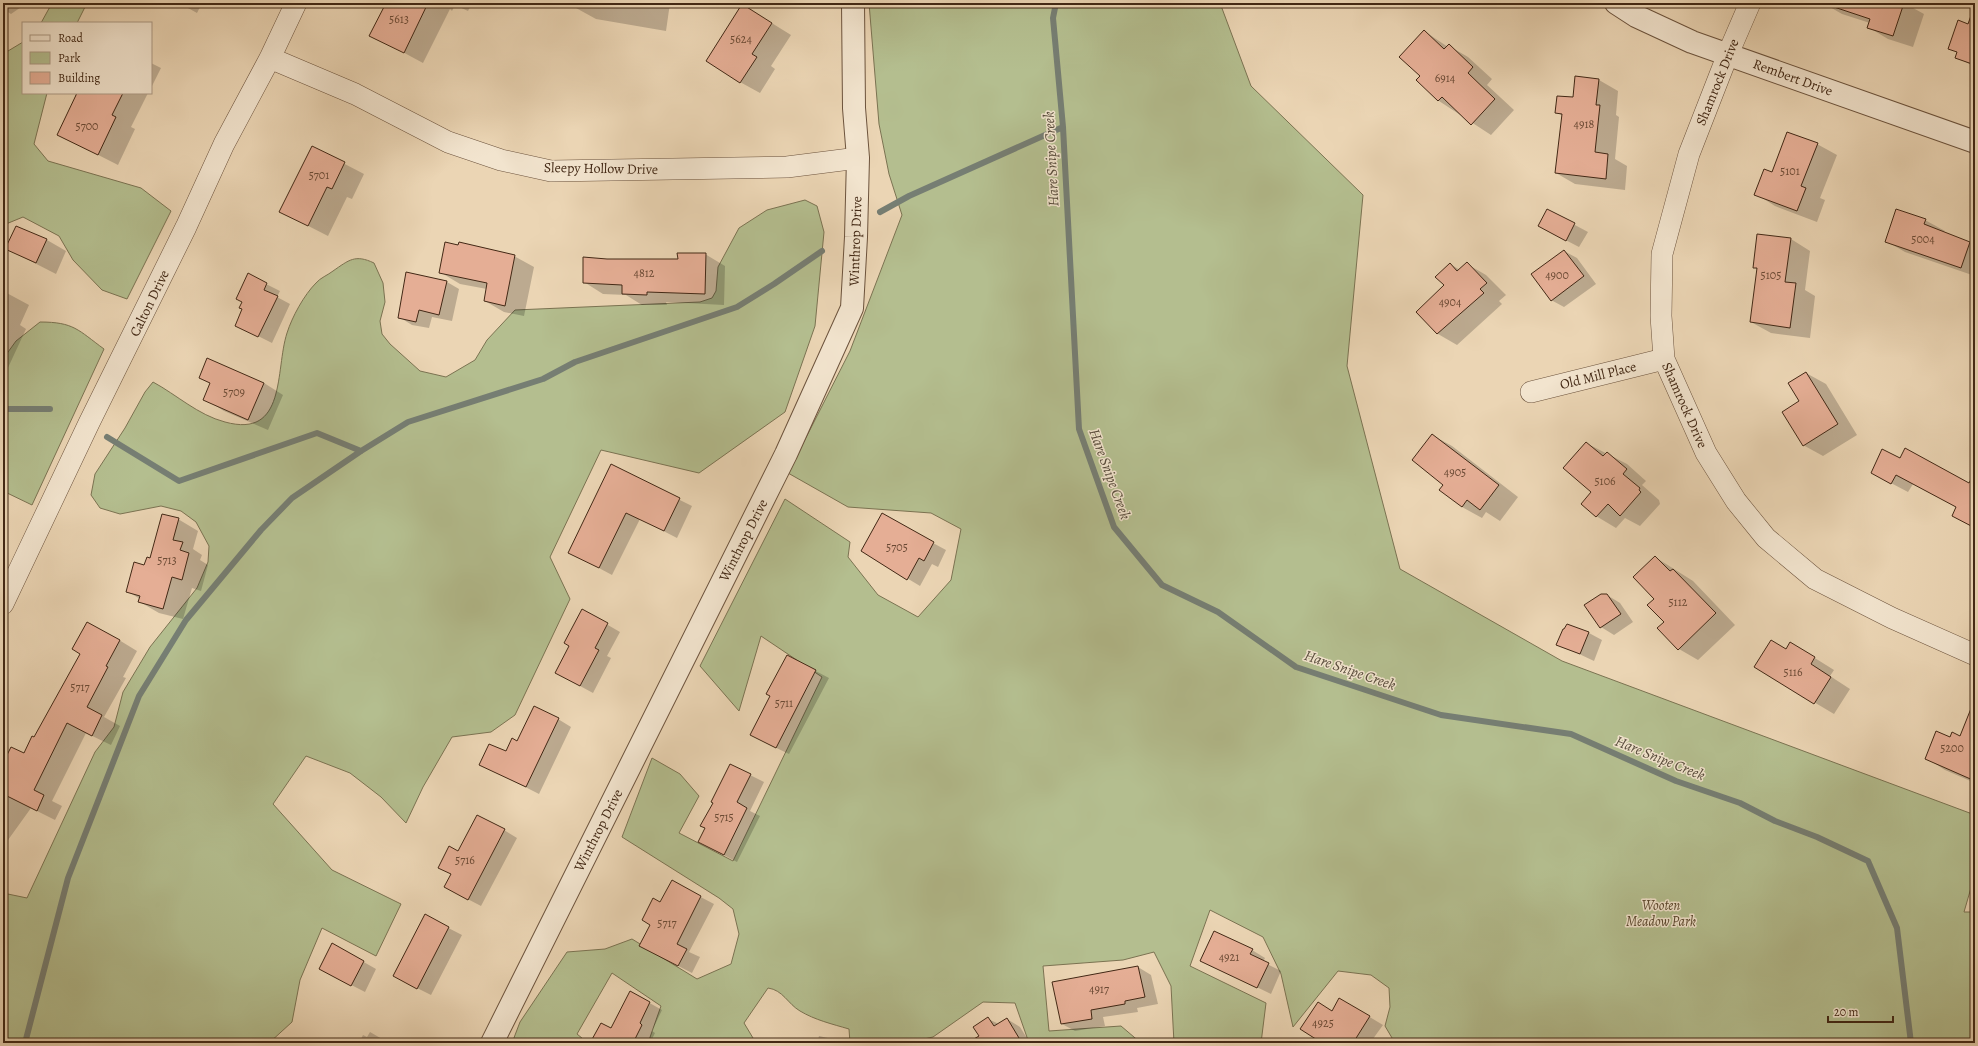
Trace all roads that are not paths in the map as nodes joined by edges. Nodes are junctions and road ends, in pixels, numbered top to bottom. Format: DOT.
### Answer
graph roads {
  1 [pos="296,3"];
  2 [pos="853,3"];
  3 [pos="1616,3"];
  4 [pos="1750,3"];
  5 [pos="1728,54"];
  6 [pos="270,58"];
  7 [pos="1975,142"];
  8 [pos="858,158"];
  9 [pos="1664,359"];
  10 [pos="1532,392"];
  11 [pos="3,604"];
  12 [pos="1975,655"];
  13 [pos="492,1043"];
  1 -- 6 [label="street, Calton Drive"];
  2 -- 8 [label="street, Winthrop Drive"];
  3 -- 5 [label="street, Rembert Drive"];
  4 -- 5 [label="street, Shamrock Drive"];
  5 -- 7 [label="street, Rembert Drive"];
  5 -- 9 [label="street, Shamrock Drive"];
  6 -- 8 [label="street, Sleepy Hollow Drive"];
  6 -- 11 [label="street, Calton Drive"];
  8 -- 13 [label="street, Winthrop Drive"];
  9 -- 10 [label="street, Old Mill Place"];
  9 -- 12 [label="street, Shamrock Drive"];
}
